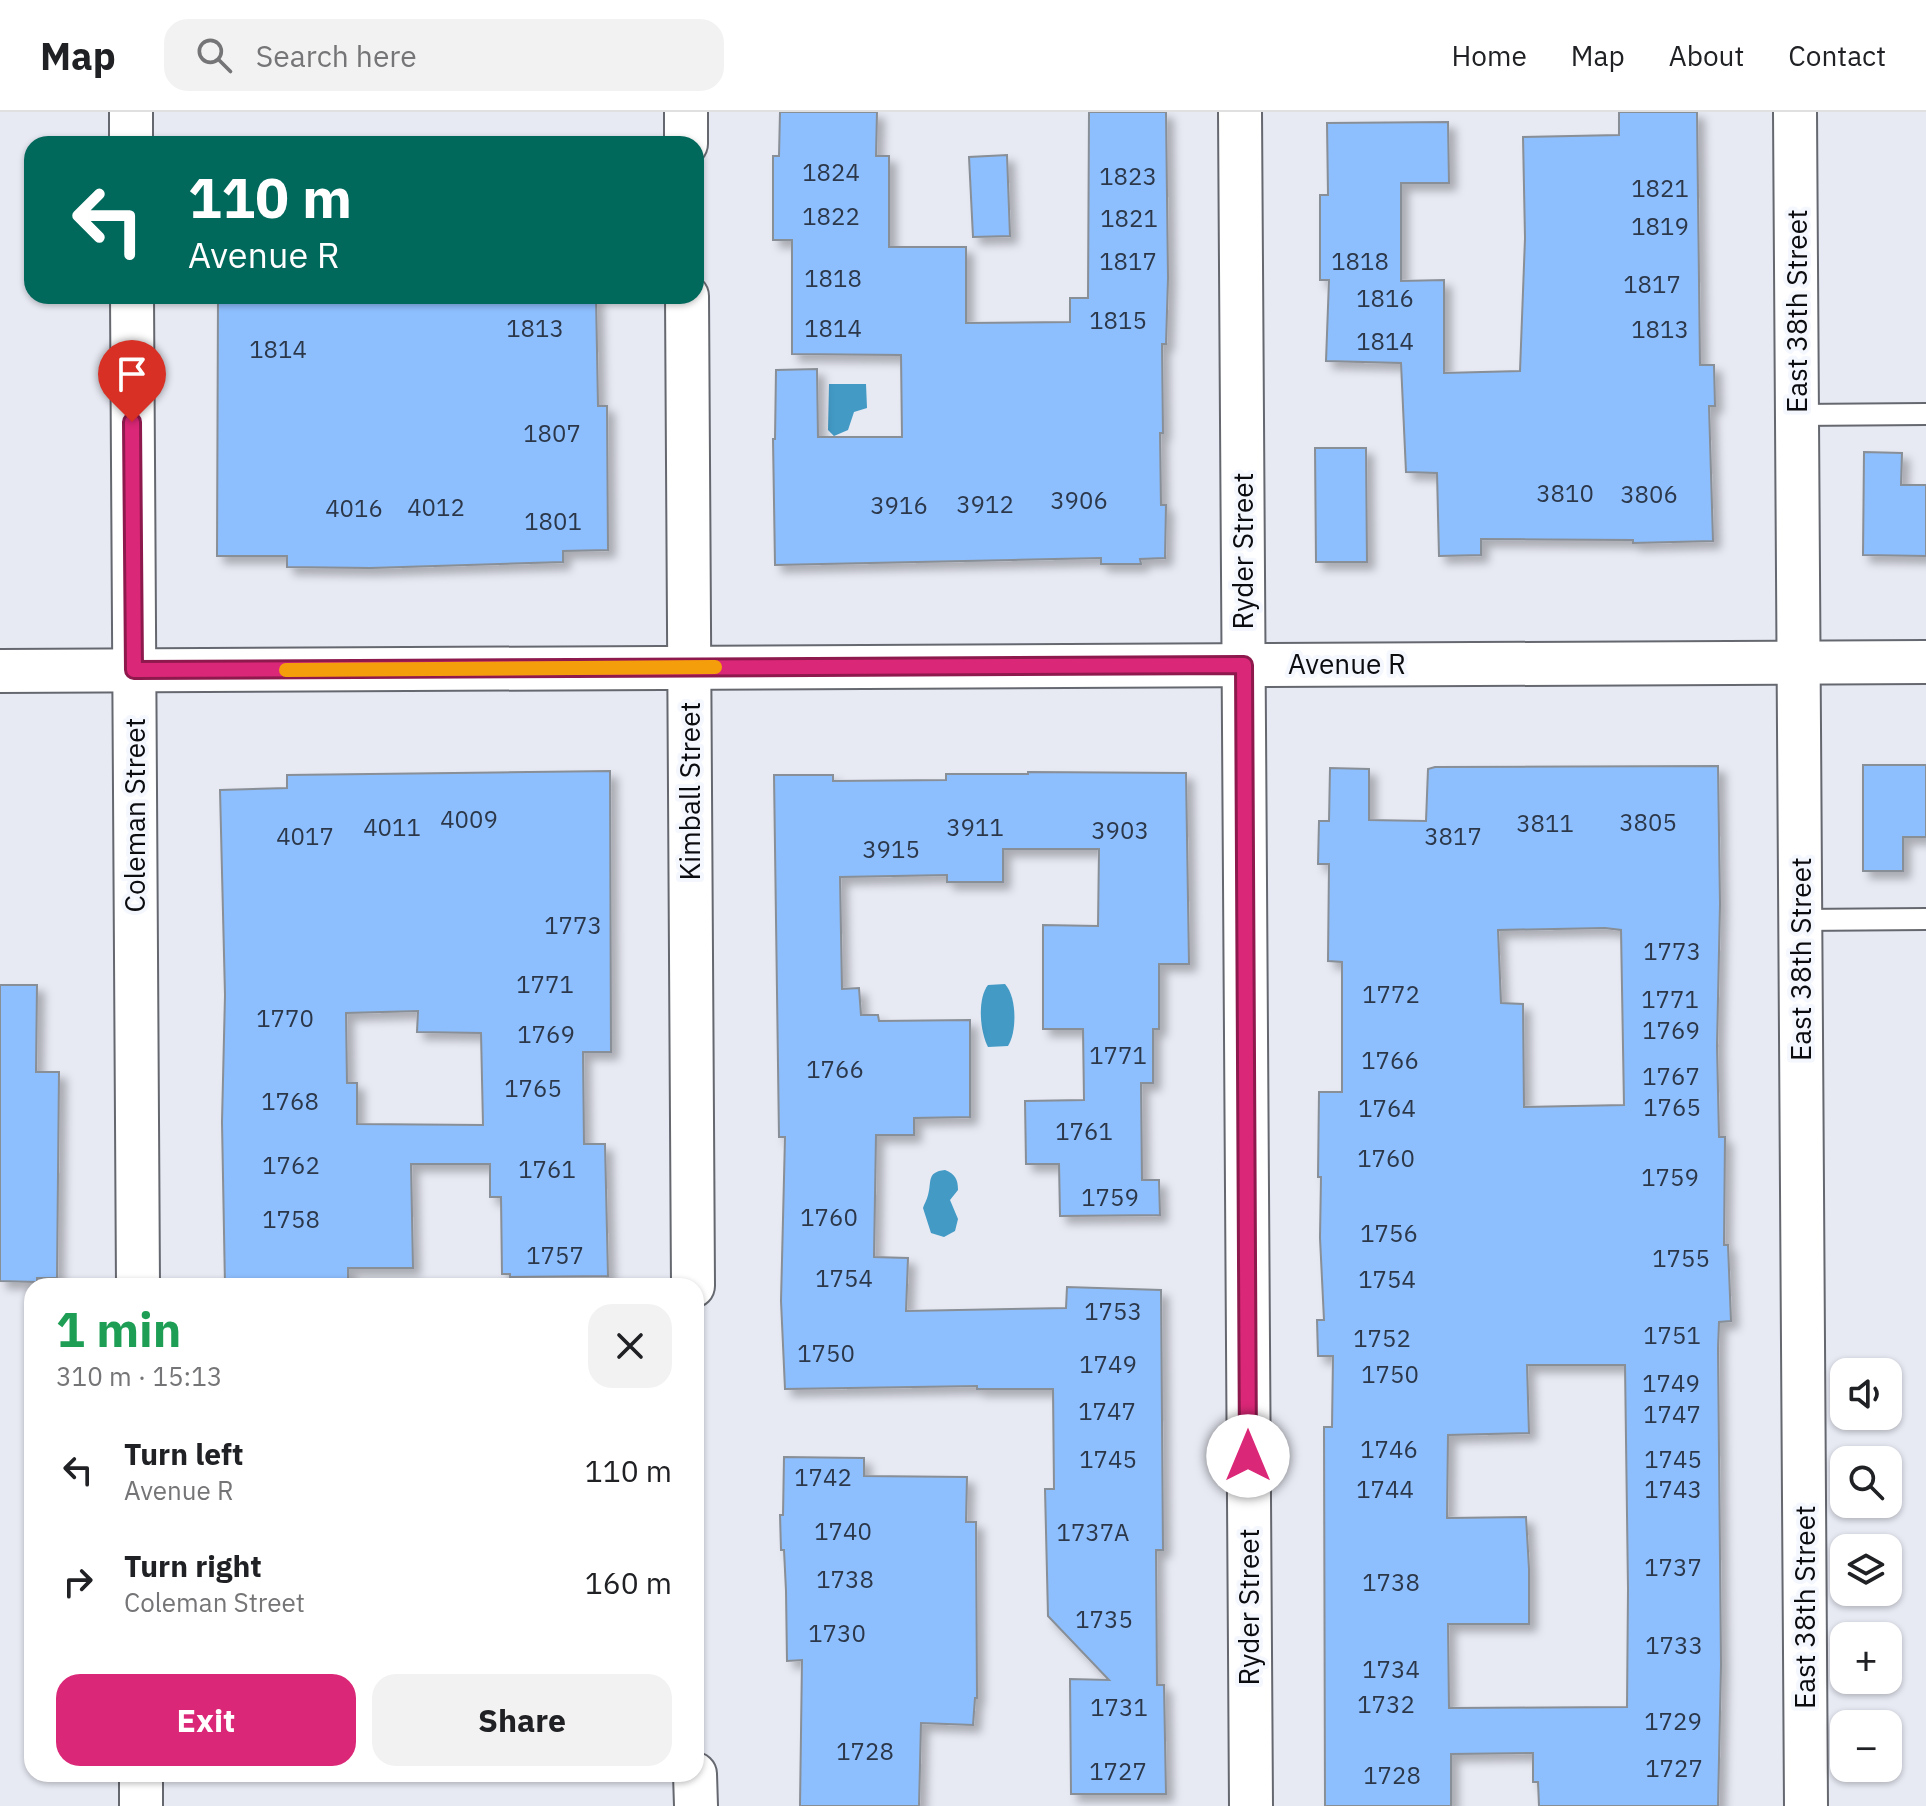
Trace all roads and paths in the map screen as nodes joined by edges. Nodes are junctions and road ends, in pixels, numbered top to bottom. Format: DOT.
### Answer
graph roads {
  1 [pos="131,112"];
  2 [pos="686,112"];
  3 [pos="1240,112"];
  4 [pos="1795,112"];
  5 [pos="131,136"];
  6 [pos="686,136"];
  7 [pos="132,304"];
  8 [pos="687,304"];
  9 [pos="1926,414"];
  10 [pos="1797,415"];
  11 [pos="1799,662"];
  12 [pos="1926,662"];
  13 [pos="1244,665"];
  14 [pos="690,668"];
  15 [pos="134,670"];
  16 [pos="0,671"];
  17 [pos="1926,919"];
  18 [pos="1800,920"];
  19 [pos="138,1278"];
  20 [pos="693,1278"];
  21 [pos="141,1782"];
  22 [pos="695,1782"];
  23 [pos="141,1806"];
  24 [pos="696,1806"];
  25 [pos="1251,1806"];
  26 [pos="1806,1806"];
  1 -- 5 [label="street"];
  2 -- 6 [label="street"];
  3 -- 13 [label="street, Ryder Street"];
  4 -- 10 [label="street, East 38th Street"];
  7 -- 15 [label="street, Coleman Street"];
  8 -- 14 [label="street, Kimball Street"];
  9 -- 10 [label="lane"];
  10 -- 11 [label="street, East 38th Street"];
  11 -- 12 [label="street, Avenue R"];
  11 -- 13 [label="street, Avenue R"];
  11 -- 18 [label="street, East 38th Street"];
  13 -- 14 [label="street, Avenue R"];
  13 -- 25 [label="street, Ryder Street"];
  14 -- 15 [label="street, Avenue R"];
  14 -- 20 [label="street, Kimball Street"];
  15 -- 16 [label="street, Avenue R"];
  15 -- 19 [label="street, Coleman Street"];
  17 -- 18 [label="lane"];
  18 -- 26 [label="street, East 38th Street"];
  21 -- 23 [label="street"];
  22 -- 24 [label="street"];
}
